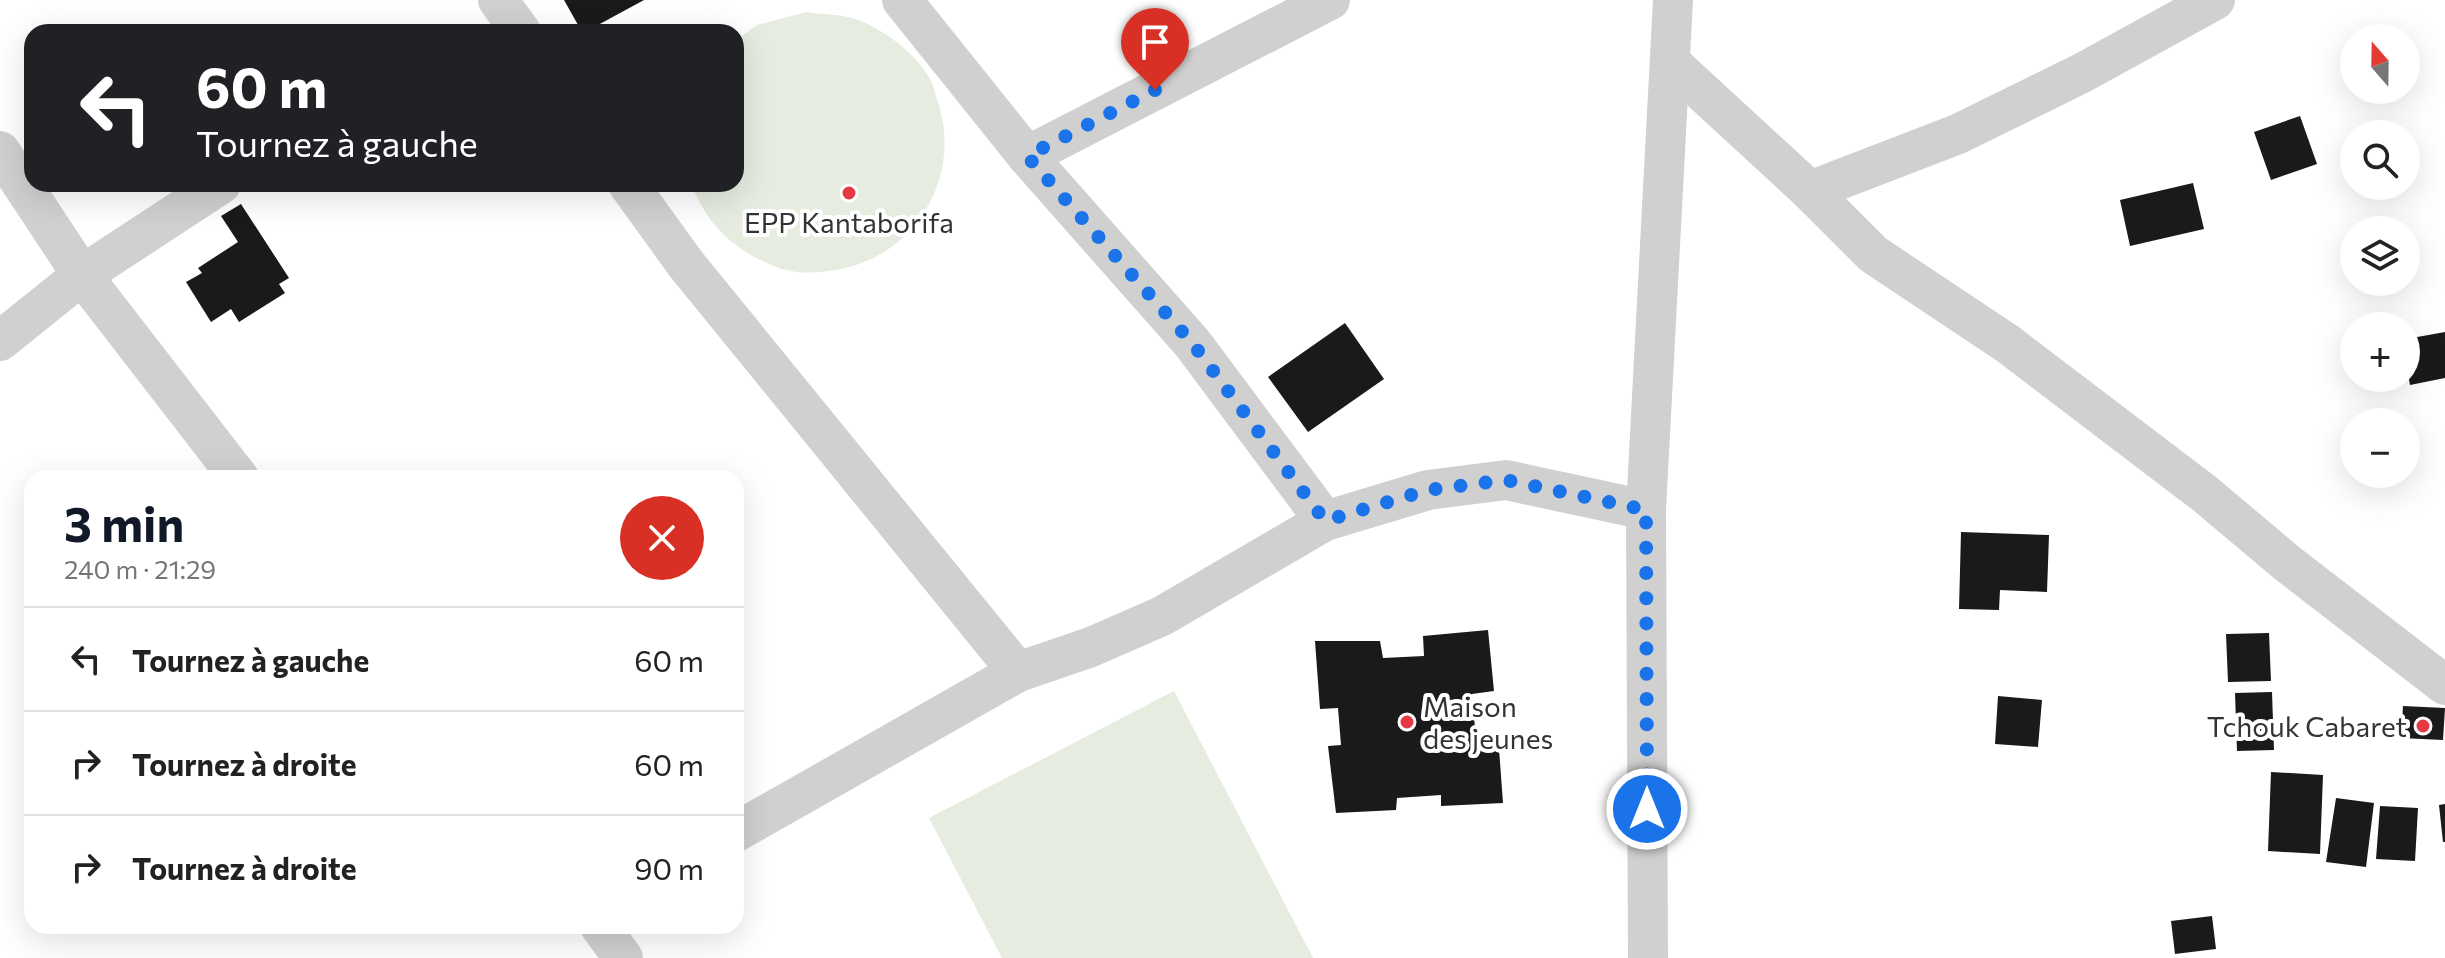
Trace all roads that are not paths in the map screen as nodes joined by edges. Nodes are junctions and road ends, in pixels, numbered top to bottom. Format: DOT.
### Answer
graph roads {
  1 [pos="902,0"];
  2 [pos="1330,0"];
  3 [pos="1673,0"];
  4 [pos="2215,0"];
  5 [pos="1671,63"];
  6 [pos="0,151"];
  7 [pos="1027,156"];
  8 [pos="24,187"];
  9 [pos="1810,191"];
  10 [pos="27,192"];
  11 [pos="209,192"];
  12 [pos="634,192"];
  13 [pos="82,275"];
  14 [pos="0,341"];
  15 [pos="233,470"];
  16 [pos="1646,510"];
  17 [pos="1325,521"];
  18 [pos="1018,672"];
  19 [pos="2445,685"];
  20 [pos="744,827"];
  21 [pos="606,934"];
  22 [pos="623,958"];
  23 [pos="1648,958"];
  1 -- 7 [label="street"];
  2 -- 7 [label="street"];
  3 -- 5 [label="street"];
  4 -- 9 [label="street"];
  5 -- 9 [label="street"];
  5 -- 16 [label="street"];
  6 -- 8 [label="street"];
  7 -- 17 [label="street"];
  9 -- 19 [label="street"];
  10 -- 13 [label="street"];
  11 -- 13 [label="street"];
  12 -- 18 [label="street"];
  13 -- 14 [label="street"];
  13 -- 15 [label="street"];
  16 -- 17 [label="street"];
  16 -- 23 [label="street"];
  17 -- 18 [label="street"];
  18 -- 20 [label="street"];
  21 -- 22 [label="street"];
}
